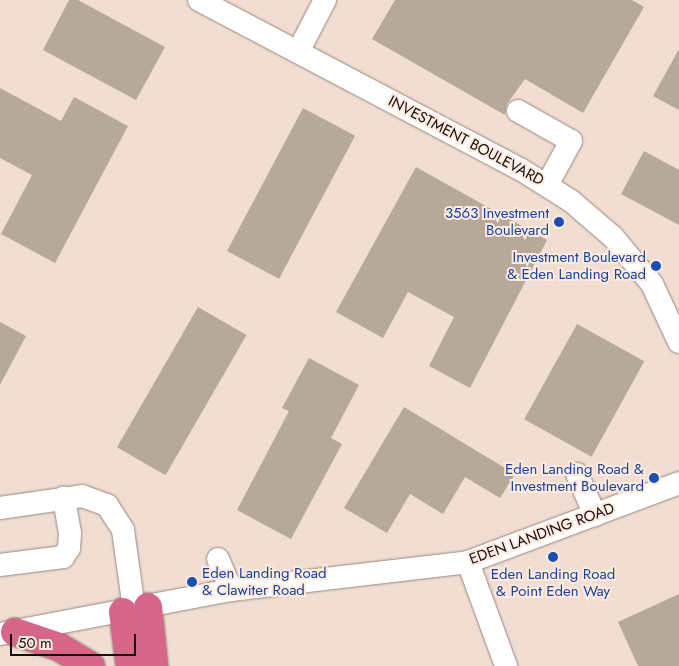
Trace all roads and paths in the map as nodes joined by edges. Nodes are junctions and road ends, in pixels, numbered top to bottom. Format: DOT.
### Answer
graph roads {
  1 [pos="199,0"];
  2 [pos="325,0"];
  3 [pos="298,52"];
  4 [pos="518,111"];
  5 [pos="547,185"];
  6 [pos="679,342"];
  7 [pos="577,474"];
  8 [pos="679,483"];
  9 [pos="64,498"];
  10 [pos="0,508"];
  11 [pos="595,515"];
  12 [pos="218,559"];
  13 [pos="468,562"];
  14 [pos="0,565"];
  15 [pos="231,590"];
  16 [pos="135,609"];
  17 [pos="8,633"];
  18 [pos="91,666"];
  19 [pos="130,666"];
  20 [pos="154,666"];
  21 [pos="506,666"];
  1 -- 3 [label="street, INVESTMENT BOULEVARD"];
  2 -- 3 [label="street"];
  3 -- 5 [label="street, INVESTMENT BOULEVARD"];
  4 -- 5 [label="street"];
  5 -- 6 [label="street, INVESTMENT BOULEVARD"];
  7 -- 11 [label="street"];
  8 -- 11 [label="street, EDEN LANDING ROAD"];
  9 -- 10 [label="street"];
  9 -- 14 [label="street"];
  9 -- 16 [label="street"];
  11 -- 13 [label="street, EDEN LANDING ROAD"];
  12 -- 15 [label="street"];
  13 -- 15 [label="street, EDEN LANDING ROAD"];
  13 -- 21 [label="street"];
  15 -- 16 [label="street, EDEN LANDING ROAD"];
  16 -- 17 [label="street, EDEN LANDING ROAD"];
  16 -- 19 [label="highway"];
  16 -- 20 [label="highway"];
  17 -- 18 [label="highway"];
}
